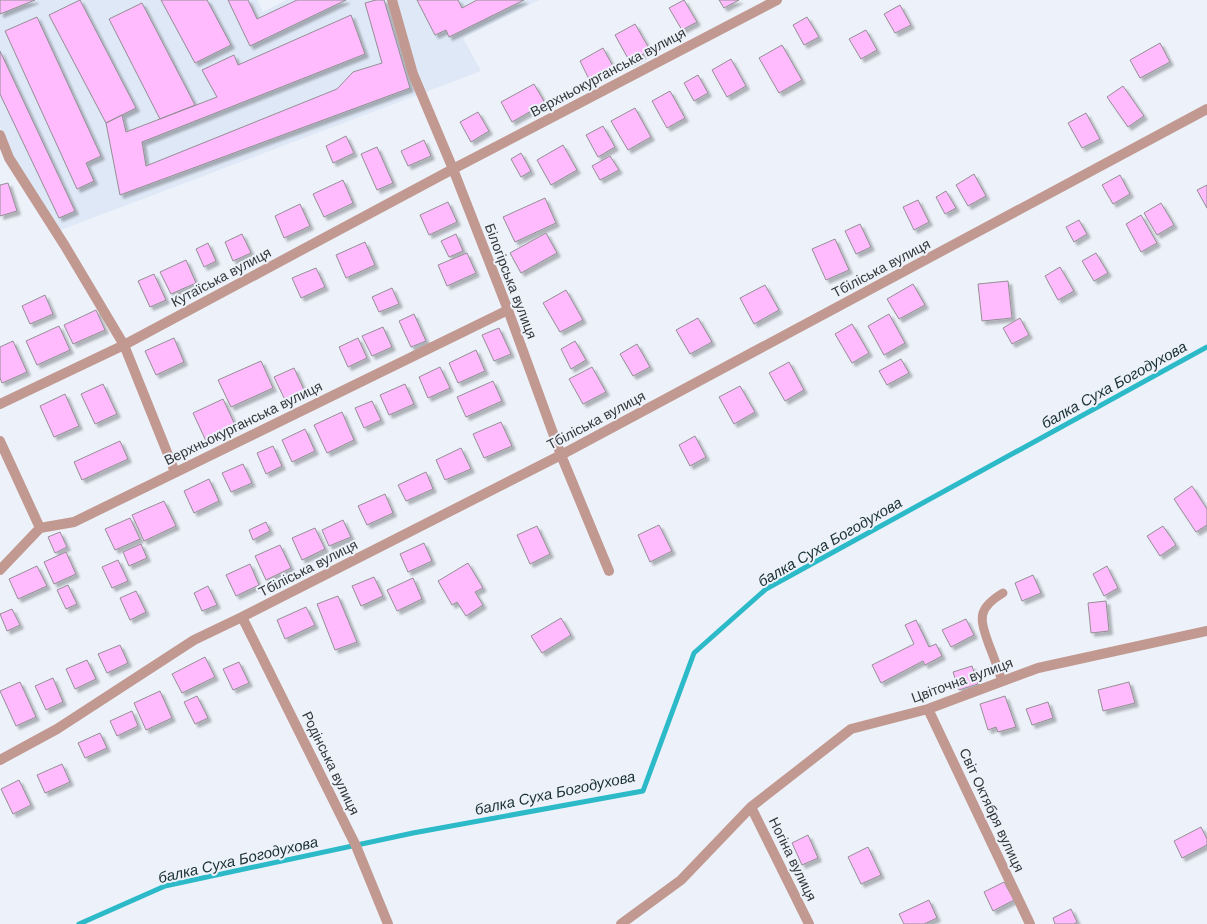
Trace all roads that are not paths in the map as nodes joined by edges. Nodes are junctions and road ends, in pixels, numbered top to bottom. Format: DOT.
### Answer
graph roads {
  1 [pos="392,0"];
  2 [pos="777,0"];
  3 [pos="1207,109"];
  4 [pos="0,135"];
  5 [pos="453,169"];
  6 [pos="508,310"];
  7 [pos="124,345"];
  8 [pos="0,404"];
  9 [pos="0,441"];
  10 [pos="561,455"];
  11 [pos="175,472"];
  12 [pos="40,528"];
  13 [pos="0,570"];
  14 [pos="609,571"];
  15 [pos="1003,593"];
  16 [pos="242,617"];
  17 [pos="1207,631"];
  18 [pos="1002,681"];
  19 [pos="928,709"];
  20 [pos="0,760"];
  21 [pos="751,807"];
  22 [pos="388,924"];
  23 [pos="621,924"];
  24 [pos="809,924"];
  25 [pos="1030,924"];
  1 -- 5 [label="street, Білогірська вулиця"];
  2 -- 5 [label="street, Верхньокурганська вулиця"];
  3 -- 10 [label="street, Тбіліська вулиця"];
  4 -- 7 [label="street"];
  5 -- 6 [label="street, Білогірська вулиця"];
  5 -- 7 [label="street, Кутаїська вулиця"];
  6 -- 10 [label="street, Білогірська вулиця"];
  6 -- 11 [label="street, Верхньокурганська вулиця"];
  7 -- 8 [label="street, Кутаїська вулиця"];
  7 -- 11 [label="street"];
  9 -- 12 [label="street"];
  10 -- 14 [label="street, Білогірська вулиця"];
  10 -- 16 [label="street, Тбіліська вулиця"];
  11 -- 12 [label="street, Верхньокурганська вулиця"];
  12 -- 13 [label="street"];
  15 -- 18 [label="lane"];
  16 -- 20 [label="street, Тбіліська вулиця"];
  16 -- 22 [label="street, Родінська вулиця"];
  17 -- 18 [label="street, Цвiточна вулиця"];
  18 -- 19 [label="street, Цвiточна вулиця"];
  19 -- 21 [label="street, Цвiточна вулиця"];
  19 -- 25 [label="street, Світ Октября вулиця"];
  21 -- 23 [label="street, Цвiточна вулиця"];
  21 -- 24 [label="street, Ногіна вулиця"];
}
